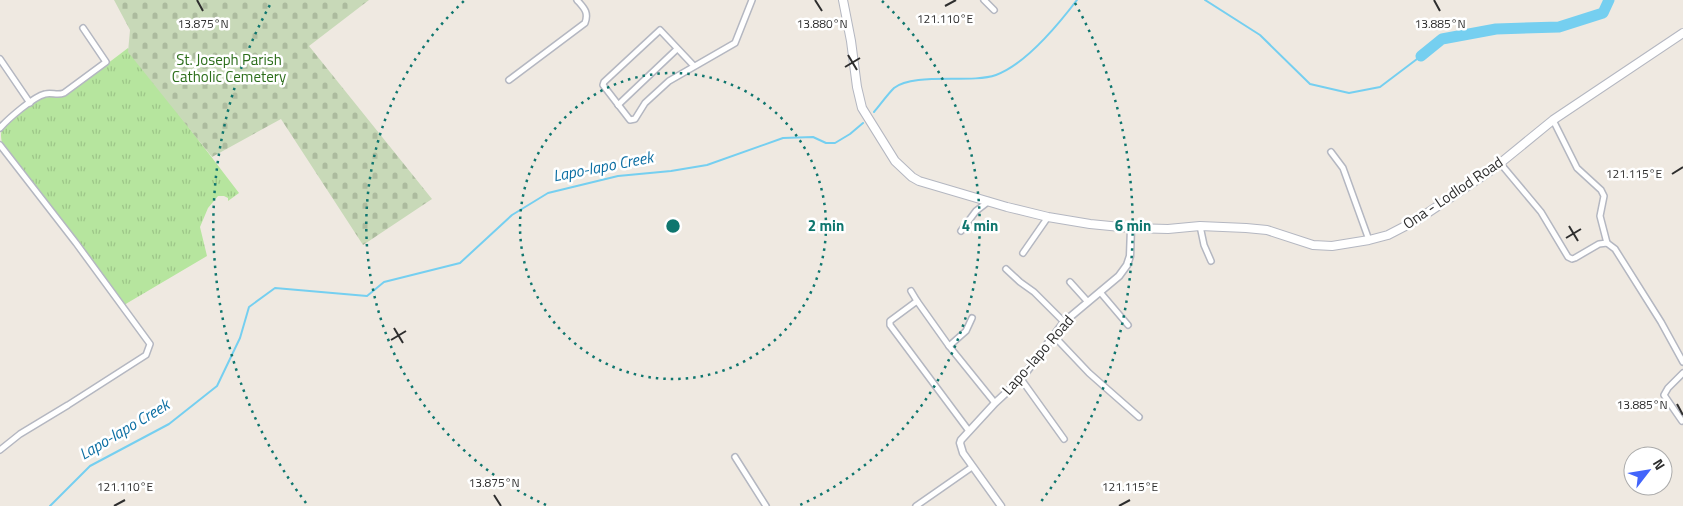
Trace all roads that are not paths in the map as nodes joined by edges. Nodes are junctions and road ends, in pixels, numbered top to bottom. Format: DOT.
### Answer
graph roads {
  1 [pos="577,0"];
  2 [pos="752,0"];
  3 [pos="843,0"];
  4 [pos="984,0"];
  5 [pos="994,10"];
  6 [pos="83,28"];
  7 [pos="1683,33"];
  8 [pos="677,49"];
  9 [pos="0,59"];
  10 [pos="694,66"];
  11 [pos="509,80"];
  12 [pos="30,103"];
  13 [pos="618,105"];
  14 [pos="1552,120"];
  15 [pos="0,128"];
  16 [pos="0,145"];
  17 [pos="1331,152"];
  18 [pos="1500,163"];
  19 [pos="988,202"];
  20 [pos="1048,217"];
  21 [pos="1200,226"];
  22 [pos="1131,228"];
  23 [pos="960,231"];
  24 [pos="1369,240"];
  25 [pos="1607,243"];
  26 [pos="1023,253"];
  27 [pos="1211,261"];
  28 [pos="1006,269"];
  29 [pos="1070,282"];
  30 [pos="911,291"];
  31 [pos="1100,292"];
  32 [pos="917,301"];
  33 [pos="1088,302"];
  34 [pos="972,318"];
  35 [pos="1064,322"];
  36 [pos="1128,325"];
  37 [pos="1053,335"];
  38 [pos="949,346"];
  39 [pos="1683,362"];
  40 [pos="1683,373"];
  41 [pos="1020,379"];
  42 [pos="995,403"];
  43 [pos="1139,417"];
  44 [pos="1682,421"];
  45 [pos="969,431"];
  46 [pos="1064,439"];
  47 [pos="0,450"];
  48 [pos="736,457"];
  49 [pos="972,467"];
  50 [pos="766,506"];
  51 [pos="916,506"];
  52 [pos="1001,506"];
  1 -- 11 [label="street"];
  2 -- 10 [label="street"];
  3 -- 19 [label="main road, Ona - Lodlod Road"];
  4 -- 5 [label="street"];
  6 -- 12 [label="street"];
  7 -- 14 [label="main road, Ona - Lodlod Road"];
  8 -- 10 [label="street"];
  8 -- 13 [label="street"];
  8 -- 13 [label="street"];
  9 -- 12 [label="street"];
  10 -- 13 [label="street"];
  12 -- 15 [label="street"];
  14 -- 18 [label="main road, Ona - Lodlod Road"];
  14 -- 25 [label="street"];
  16 -- 47 [label="street"];
  17 -- 24 [label="street"];
  18 -- 24 [label="main road, Ona - Lodlod Road"];
  18 -- 25 [label="street"];
  19 -- 20 [label="main road, Ona - Lodlod Road"];
  19 -- 23 [label="street"];
  20 -- 22 [label="main road, Ona - Lodlod Road"];
  20 -- 26 [label="street"];
  21 -- 22 [label="main road, Ona - Lodlod Road"];
  21 -- 24 [label="main road, Ona - Lodlod Road"];
  21 -- 27 [label="street"];
  22 -- 31 [label="street, Lapo-lapo Road"];
  25 -- 39 [label="street"];
  28 -- 35 [label="street"];
  29 -- 33 [label="street"];
  30 -- 32 [label="street"];
  31 -- 33 [label="street, Lapo-lapo Road"];
  31 -- 36 [label="street"];
  32 -- 38 [label="street"];
  32 -- 45 [label="street"];
  33 -- 35 [label="street, Lapo-lapo Road"];
  34 -- 38 [label="street"];
  35 -- 37 [label="street, Lapo-lapo Road"];
  37 -- 41 [label="street, Lapo-lapo Road"];
  37 -- 43 [label="street"];
  38 -- 42 [label="street"];
  40 -- 44 [label="street"];
  41 -- 42 [label="street, Lapo-lapo Road"];
  41 -- 46 [label="street"];
  42 -- 45 [label="street, Lapo-lapo Road"];
  45 -- 49 [label="street, Lapo-lapo Road"];
  48 -- 50 [label="street"];
  49 -- 51 [label="street"];
  49 -- 52 [label="street, Lapo-lapo Road"];
}
